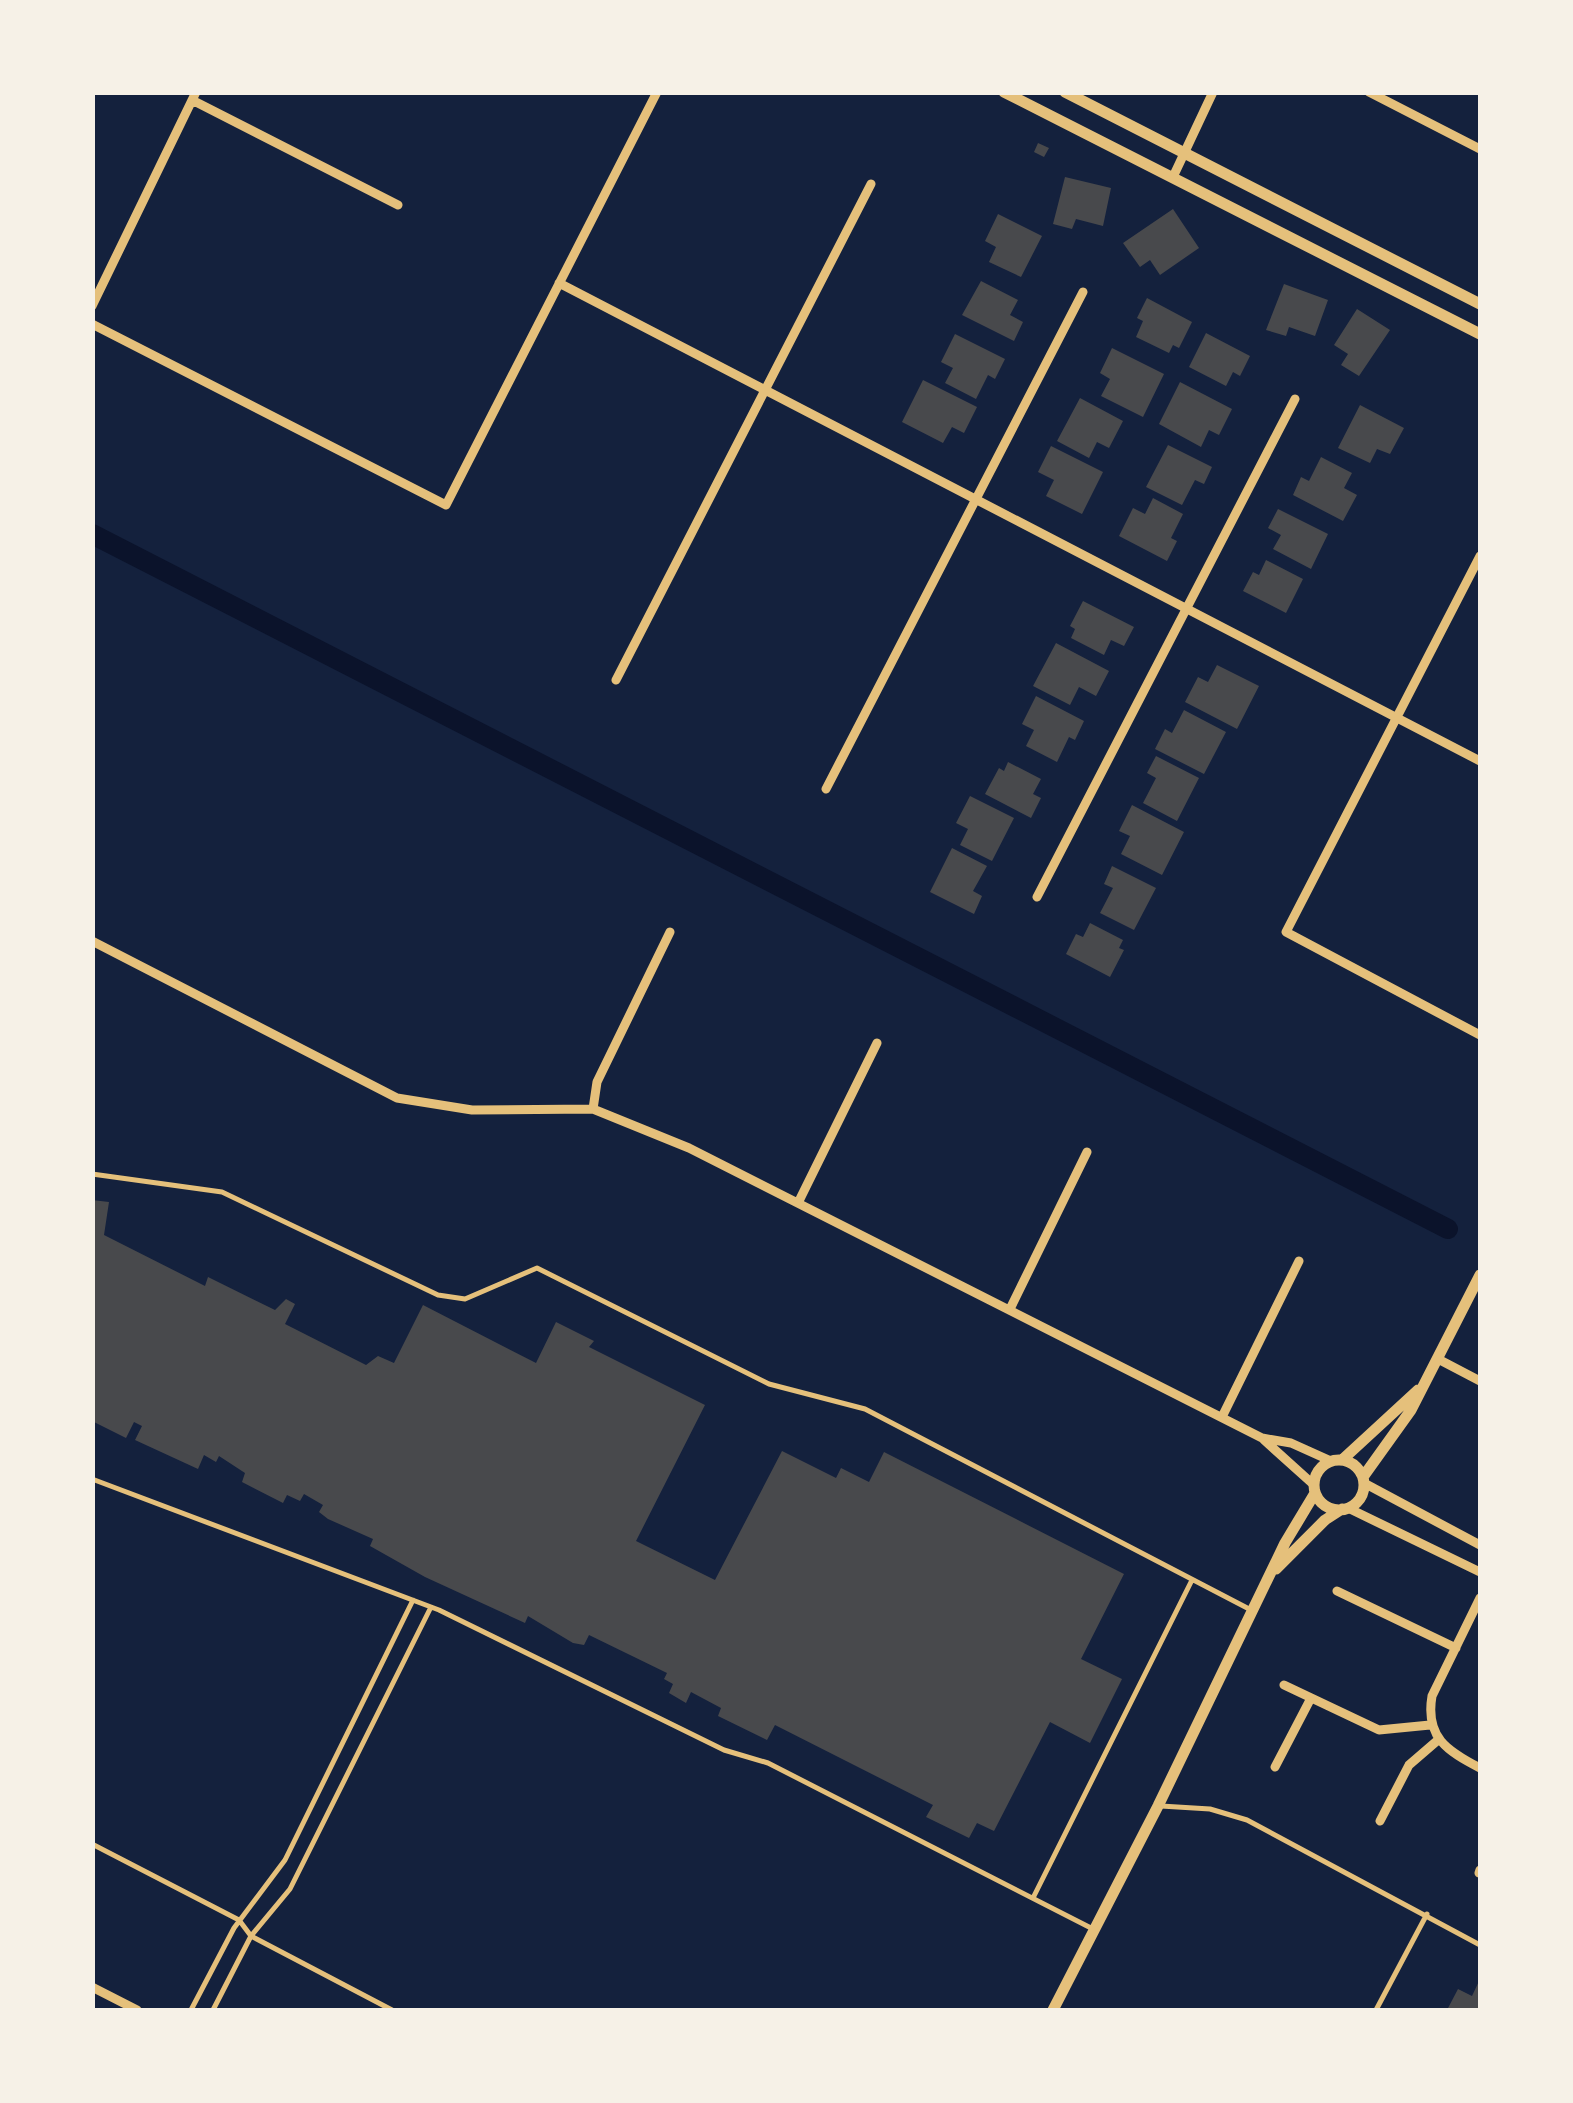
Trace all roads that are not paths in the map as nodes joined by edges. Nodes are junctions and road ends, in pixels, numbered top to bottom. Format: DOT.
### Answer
graph roads {
  1 [pos="657,92"];
  2 [pos="1004,92"];
  3 [pos="1065,92"];
  4 [pos="1212,92"];
  5 [pos="1370,92"];
  6 [pos="194,96"];
  7 [pos="1480,136"];
  8 [pos="1478,148"];
  9 [pos="1184,152"];
  10 [pos="1172,177"];
  11 [pos="871,184"];
  12 [pos="398,206"];
  13 [pos="560,283"];
  14 [pos="1083,292"];
  15 [pos="1480,304"];
  16 [pos="92,306"];
  17 [pos="92,324"];
  18 [pos="1480,334"];
  19 [pos="765,390"];
  20 [pos="1294,399"];
  21 [pos="976,499"];
  22 [pos="1480,556"];
  23 [pos="1187,608"];
  24 [pos="616,680"];
  25 [pos="1398,716"];
  26 [pos="1480,761"];
  27 [pos="826,788"];
  28 [pos="1037,898"];
  29 [pos="670,932"];
  30 [pos="92,941"];
  31 [pos="1480,1036"];
  32 [pos="877,1044"];
  33 [pos="593,1109"];
  34 [pos="1087,1152"];
  35 [pos="92,1174"];
  36 [pos="799,1201"];
  37 [pos="1299,1262"];
  38 [pos="1480,1275"];
  39 [pos="1010,1308"];
  40 [pos="1438,1359"];
  41 [pos="1480,1381"];
  42 [pos="1418,1390"];
  43 [pos="1222,1417"];
  44 [pos="1262,1438"];
  45 [pos="1336,1460"];
  46 [pos="92,1479"];
  47 [pos="1363,1480"];
  48 [pos="1315,1489"];
  49 [pos="1345,1508"];
  50 [pos="1434,1520"];
  51 [pos="1423,1542"];
  52 [pos="1480,1544"];
  53 [pos="1273,1572"];
  54 [pos="1480,1572"];
  55 [pos="1192,1580"];
  56 [pos="1338,1591"];
  57 [pos="1480,1598"];
  58 [pos="413,1600"];
  59 [pos="431,1607"];
  60 [pos="1253,1612"];
  61 [pos="1468,1622"];
  62 [pos="1480,1628"];
  63 [pos="1456,1648"];
  64 [pos="1284,1685"];
  65 [pos="1311,1698"];
  66 [pos="1430,1725"];
  67 [pos="1438,1740"];
  68 [pos="1275,1768"];
  69 [pos="1480,1768"];
  70 [pos="1158,1806"];
  71 [pos="1380,1821"];
  72 [pos="92,1844"];
  73 [pos="1032,1898"];
  74 [pos="1427,1914"];
  75 [pos="240,1920"];
  76 [pos="1094,1930"];
  77 [pos="251,1936"];
  78 [pos="1480,1945"];
  79 [pos="92,1987"];
  80 [pos="137,2010"];
  81 [pos="191,2010"];
  82 [pos="213,2010"];
  83 [pos="392,2010"];
  84 [pos="1053,2010"];
  85 [pos="1376,2010"];
  1 -- 13 [label="street"];
  2 -- 10 [label="street"];
  3 -- 9 [label="street"];
  4 -- 9 [label="street"];
  5 -- 8 [label="street"];
  6 -- 12 [label="street"];
  6 -- 16 [label="street"];
  7 -- 8 [label="street"];
  9 -- 10 [label="street"];
  9 -- 15 [label="street"];
  10 -- 18 [label="street"];
  11 -- 19 [label="street"];
  13 -- 17 [label="street"];
  13 -- 19 [label="street"];
  14 -- 21 [label="street"];
  19 -- 21 [label="street"];
  19 -- 24 [label="street"];
  20 -- 23 [label="street"];
  21 -- 23 [label="street"];
  21 -- 27 [label="street"];
  22 -- 25 [label="street"];
  23 -- 25 [label="street"];
  23 -- 28 [label="street"];
  25 -- 26 [label="street"];
  25 -- 31 [label="street"];
  29 -- 33 [label="street"];
  30 -- 33 [label="street"];
  32 -- 36 [label="street"];
  33 -- 36 [label="street"];
  34 -- 39 [label="street"];
  35 -- 55 [label="lane"];
  36 -- 39 [label="street"];
  37 -- 43 [label="street"];
  38 -- 40 [label="street"];
  39 -- 43 [label="street"];
  40 -- 41 [label="street"];
  40 -- 42 [label="street"];
  42 -- 45 [label="street"];
  42 -- 47 [label="street"];
  43 -- 44 [label="street"];
  44 -- 45 [label="street"];
  44 -- 48 [label="street"];
  45 -- 47 [label="street"];
  45 -- 48 [label="street"];
  46 -- 58 [label="lane"];
  47 -- 49 [label="street"];
  47 -- 50 [label="street"];
  48 -- 49 [label="street"];
  48 -- 53 [label="street"];
  49 -- 51 [label="street"];
  49 -- 53 [label="street"];
  50 -- 51 [label="street"];
  50 -- 52 [label="street"];
  51 -- 54 [label="street"];
  53 -- 60 [label="street"];
  55 -- 60 [label="lane"];
  55 -- 73 [label="lane"];
  56 -- 63 [label="street"];
  57 -- 61 [label="street"];
  58 -- 59 [label="lane"];
  58 -- 75 [label="lane"];
  59 -- 73 [label="lane"];
  59 -- 77 [label="lane"];
  60 -- 70 [label="street"];
  61 -- 62 [label="street"];
  61 -- 63 [label="street"];
  63 -- 66 [label="street"];
  64 -- 65 [label="street"];
  65 -- 66 [label="street"];
  65 -- 68 [label="street"];
  66 -- 67 [label="street"];
  67 -- 69 [label="street"];
  67 -- 71 [label="street"];
  70 -- 74 [label="lane"];
  70 -- 76 [label="street"];
  72 -- 75 [label="lane"];
  73 -- 76 [label="lane"];
  74 -- 78 [label="lane"];
  74 -- 85 [label="lane"];
  75 -- 77 [label="lane"];
  75 -- 81 [label="lane"];
  76 -- 84 [label="street"];
  77 -- 82 [label="lane"];
  77 -- 83 [label="lane"];
  79 -- 80 [label="street"];
}
